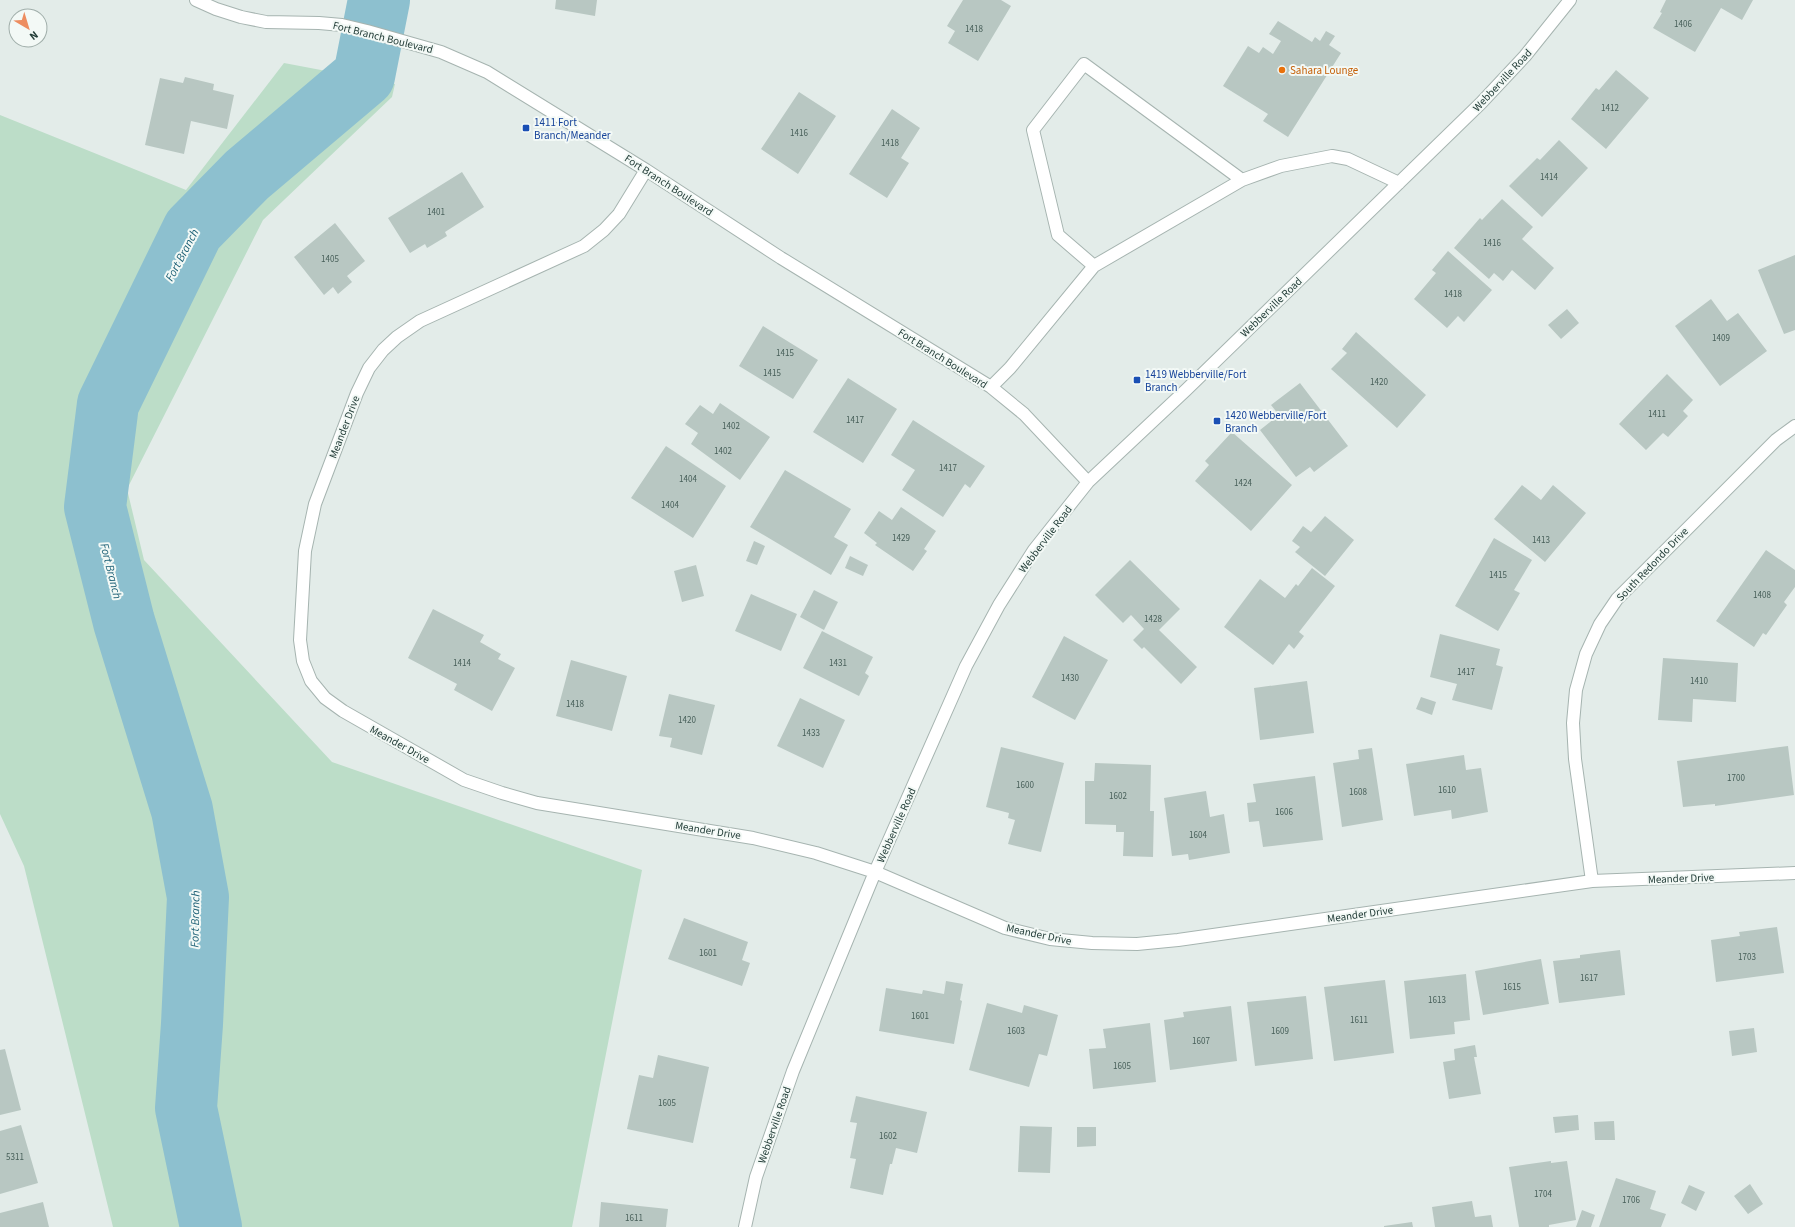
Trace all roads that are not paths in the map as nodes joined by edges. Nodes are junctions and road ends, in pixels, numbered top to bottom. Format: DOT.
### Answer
graph roads {
  1 [pos="196,0"];
  2 [pos="1570,0"];
  3 [pos="646,170"];
  4 [pos="1242,180"];
  5 [pos="1399,183"];
  6 [pos="1094,266"];
  7 [pos="991,387"];
  8 [pos="1795,426"];
  9 [pos="1088,482"];
  10 [pos="875,872"];
  11 [pos="1795,873"];
  12 [pos="1592,881"];
  13 [pos="745,1227"];
  1 -- 3 [label="street, Fort Branch Boulevard"];
  2 -- 5 [label="street, Webberville Road"];
  3 -- 7 [label="street, Fort Branch Boulevard"];
  3 -- 10 [label="street, Meander Drive"];
  4 -- 5 [label="street"];
  4 -- 6 [label="street"];
  4 -- 6 [label="street"];
  5 -- 9 [label="street, Webberville Road"];
  6 -- 7 [label="street"];
  7 -- 9 [label="street, Fort Branch Boulevard"];
  8 -- 12 [label="street, South Redondo Drive"];
  9 -- 10 [label="street, Webberville Road"];
  10 -- 12 [label="street, Meander Drive"];
  10 -- 13 [label="street, Webberville Road"];
  11 -- 12 [label="street, Meander Drive"];
}
